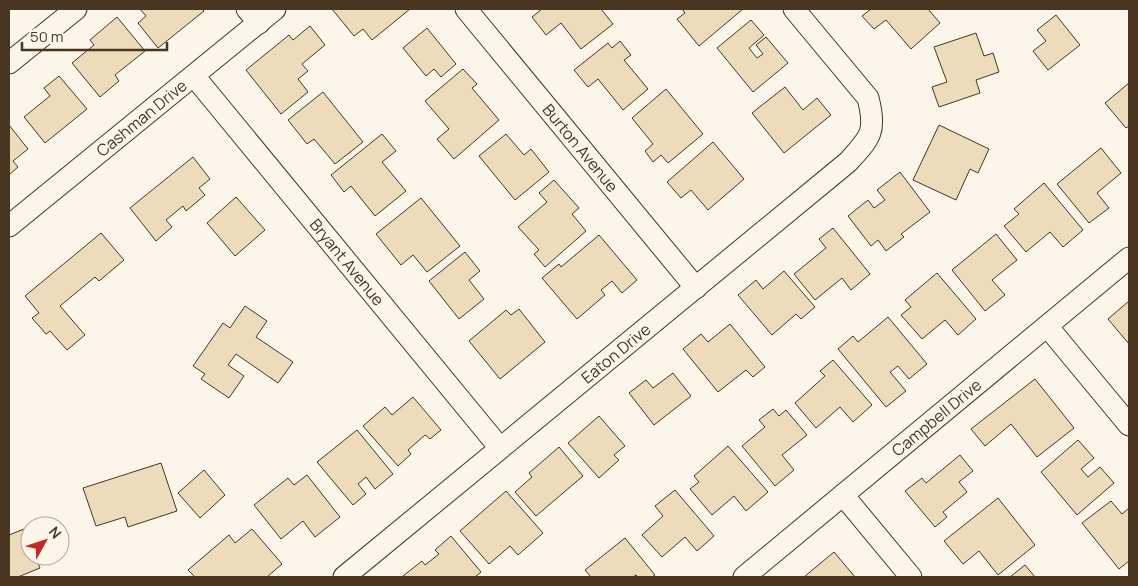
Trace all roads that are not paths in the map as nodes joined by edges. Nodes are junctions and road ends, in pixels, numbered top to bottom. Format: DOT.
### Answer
graph roads {
  1 [pos="76,9"];
  2 [pos="275,9"];
  3 [pos="466,9"];
  4 [pos="794,9"];
  5 [pos="253,16"];
  6 [pos="9,63"];
  7 [pos="194,76"];
  8 [pos="9,226"];
  9 [pos="1129,258"];
  10 [pos="696,288"];
  11 [pos="1047,326"];
  12 [pos="1129,425"];
  13 [pos="500,448"];
  14 [pos="843,495"];
  15 [pos="344,577"];
  16 [pos="744,577"];
  17 [pos="911,577"];
  1 -- 6 [label="street"];
  2 -- 5 [label="street, Cashman Drive"];
  3 -- 10 [label="street, Burton Avenue"];
  4 -- 10 [label="street, Eaton Drive"];
  5 -- 7 [label="street, Cashman Drive"];
  7 -- 8 [label="street, Cashman Drive"];
  7 -- 13 [label="street, Bryant Avenue"];
  9 -- 11 [label="street, Campbell Drive"];
  10 -- 13 [label="street, Eaton Drive"];
  11 -- 12 [label="street"];
  11 -- 14 [label="street, Campbell Drive"];
  13 -- 15 [label="street, Eaton Drive"];
  14 -- 16 [label="street, Campbell Drive"];
  14 -- 17 [label="street"];
}
